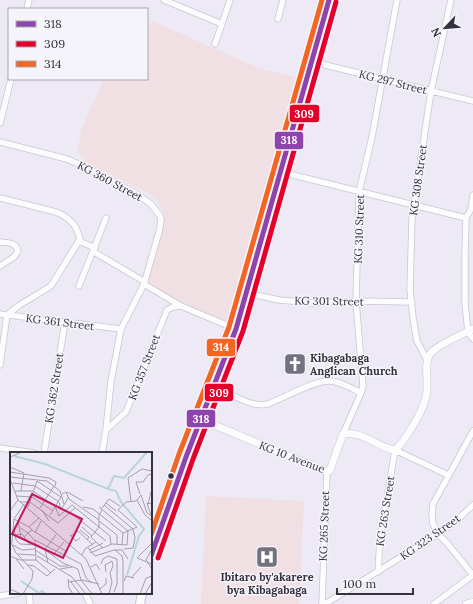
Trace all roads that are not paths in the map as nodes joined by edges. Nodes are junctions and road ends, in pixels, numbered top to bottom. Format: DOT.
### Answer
graph roads {
  1 [pos="164,0"];
  2 [pos="230,0"];
  3 [pos="283,0"];
  4 [pos="329,0"];
  5 [pos="397,0"];
  6 [pos="451,0"];
  7 [pos="173,2"];
  8 [pos="278,18"];
  9 [pos="222,24"];
  10 [pos="215,44"];
  11 [pos="313,62"];
  12 [pos="11,80"];
  13 [pos="383,80"];
  14 [pos="431,91"];
  15 [pos="473,101"];
  16 [pos="0,123"];
  17 [pos="0,142"];
  18 [pos="281,172"];
  19 [pos="359,192"];
  20 [pos="473,195"];
  21 [pos="0,198"];
  22 [pos="414,206"];
  23 [pos="472,208"];
  24 [pos="106,218"];
  25 [pos="466,218"];
  26 [pos="79,241"];
  27 [pos="0,242"];
  28 [pos="94,250"];
  29 [pos="0,266"];
  30 [pos="144,283"];
  31 [pos="79,286"];
  32 [pos="247,293"];
  33 [pos="356,301"];
  34 [pos="412,302"];
  35 [pos="181,306"];
  36 [pos="0,314"];
  37 [pos="7,315"];
  38 [pos="65,322"];
  39 [pos="121,329"];
  40 [pos="236,329"];
  41 [pos="470,331"];
  42 [pos="473,339"];
  43 [pos="427,360"];
  44 [pos="0,365"];
  45 [pos="213,384"];
  46 [pos="361,393"];
  47 [pos="200,418"];
  48 [pos="106,430"];
  49 [pos="343,434"];
  50 [pos="473,434"];
  51 [pos="0,448"];
  52 [pos="395,450"];
  53 [pos="27,452"];
  54 [pos="44,452"];
  55 [pos="102,452"];
  56 [pos="327,472"];
  57 [pos="448,475"];
  58 [pos="473,505"];
  59 [pos="438,534"];
  60 [pos="152,553"];
  61 [pos="378,572"];
  62 [pos="473,575"];
  63 [pos="13,594"];
  64 [pos="28,594"];
  65 [pos="85,594"];
  66 [pos="142,594"];
  67 [pos="0,596"];
  68 [pos="473,602"];
  69 [pos="30,604"];
  70 [pos="90,604"];
  71 [pos="140,604"];
  72 [pos="324,604"];
  73 [pos="434,604"];
  74 [pos="466,604"];
  1 -- 7 [label="street"];
  2 -- 9 [label="street"];
  3 -- 8 [label="street"];
  4 -- 11 [label="main road"];
  5 -- 13 [label="street, KG 310 Street"];
  6 -- 14 [label="street, KG 308 Street"];
  7 -- 9 [label="street"];
  9 -- 10 [label="street"];
  11 -- 13 [label="street, KG 297 Street"];
  11 -- 18 [label="main road"];
  12 -- 16 [label="street"];
  13 -- 14 [label="street, KG 297 Street"];
  13 -- 19 [label="street, KG 310 Street"];
  14 -- 15 [label="street, KG 297 Street"];
  14 -- 22 [label="street, KG 308 Street"];
  17 -- 30 [label="street, KG 360 Street"];
  18 -- 19 [label="street"];
  18 -- 32 [label="main road"];
  19 -- 22 [label="street"];
  19 -- 33 [label="street, KG 310 Street"];
  20 -- 23 [label="street"];
  21 -- 26 [label="street"];
  22 -- 25 [label="street"];
  22 -- 34 [label="street, KG 308 Street"];
  23 -- 25 [label="street"];
  24 -- 28 [label="street"];
  25 -- 41 [label="street"];
  26 -- 28 [label="street"];
  26 -- 37 [label="street"];
  27 -- 29 [label="street"];
  28 -- 30 [label="street"];
  28 -- 31 [label="street"];
  30 -- 35 [label="street"];
  30 -- 39 [label="street, KG 360 Street"];
  32 -- 33 [label="street, KG 301 Street"];
  32 -- 40 [label="main road"];
  33 -- 34 [label="street, KG 301 Street"];
  33 -- 46 [label="street, KG 310 Street"];
  34 -- 43 [label="street, KG 308 Street"];
  35 -- 40 [label="street"];
  35 -- 48 [label="street, KG 357 Street"];
  36 -- 37 [label="street, KG 361 Street"];
  37 -- 38 [label="street, KG 361 Street"];
  37 -- 44 [label="street"];
  38 -- 39 [label="street, KG 361 Street"];
  38 -- 54 [label="street, KG 362 Street"];
  39 -- 48 [label="street, KG 360 Street"];
  40 -- 45 [label="main road"];
  41 -- 42 [label="street"];
  41 -- 43 [label="street"];
  43 -- 52 [label="street"];
  45 -- 46 [label="street"];
  45 -- 47 [label="main road"];
  46 -- 49 [label="street, KG 310 Street"];
  47 -- 56 [label="street, KG 10 Avenue"];
  47 -- 60 [label="main road"];
  48 -- 55 [label="street, KG 360 Street"];
  49 -- 52 [label="street"];
  49 -- 56 [label="street, KG 10 Avenue"];
  50 -- 57 [label="street"];
  51 -- 53 [label="street"];
  52 -- 57 [label="street"];
  52 -- 61 [label="street, KG 263 Street"];
  56 -- 72 [label="street, KG 265 Street"];
  57 -- 59 [label="street"];
  58 -- 59 [label="street, KG 323 Street"];
  59 -- 61 [label="street, KG 323 Street"];
  59 -- 62 [label="street"];
  61 -- 72 [label="street, KG 323 Street"];
  62 -- 73 [label="street"];
  63 -- 67 [label="street"];
  64 -- 69 [label="street"];
  65 -- 70 [label="street"];
  66 -- 71 [label="main road"];
  68 -- 74 [label="street"];
}
